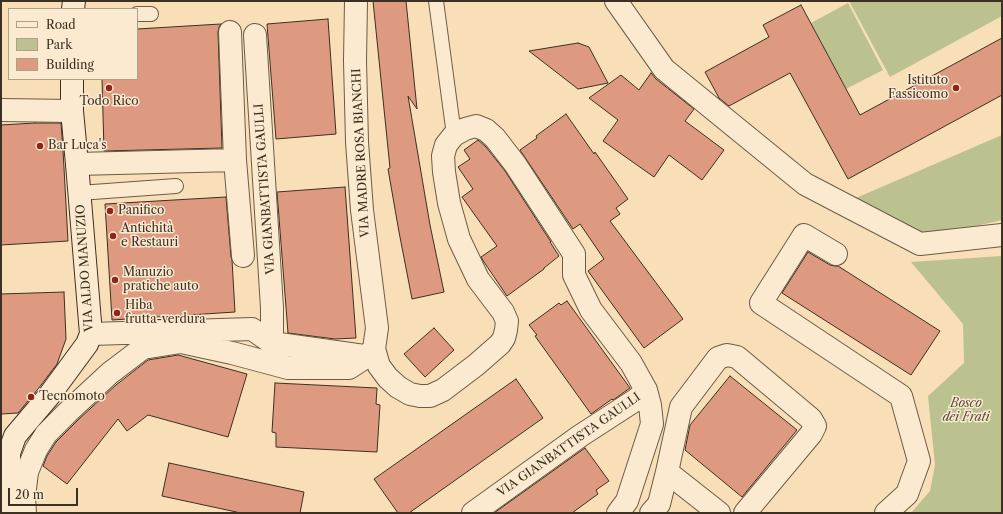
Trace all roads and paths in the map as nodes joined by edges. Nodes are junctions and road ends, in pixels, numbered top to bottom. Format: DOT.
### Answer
graph roads {
  1 [pos="356,1"];
  2 [pos="436,1"];
  3 [pos="616,1"];
  4 [pos="138,14"];
  5 [pos="151,14"];
  6 [pos="230,32"];
  7 [pos="255,35"];
  8 [pos="72,80"];
  9 [pos="1,110"];
  10 [pos="72,111"];
  11 [pos="454,135"];
  12 [pos="235,160"];
  13 [pos="77,164"];
  14 [pos="176,186"];
  15 [pos="79,193"];
  16 [pos="1002,234"];
  17 [pos="836,254"];
  18 [pos="243,256"];
  19 [pos="91,334"];
  20 [pos="272,343"];
  21 [pos="370,353"];
  22 [pos="646,390"];
  23 [pos="667,472"];
  24 [pos="11,513"];
  25 [pos="25,513"];
  26 [pos="472,513"];
  27 [pos="618,513"];
  28 [pos="651,513"];
  29 [pos="719,513"];
  30 [pos="745,513"];
  31 [pos="886,513"];
  1 -- 21 [label="street, VIA MADRE ROSA BIANCHI"];
  2 -- 11 [label="lane"];
  3 -- 16 [label="street"];
  4 -- 5 [label="lane"];
  6 -- 12 [label="street"];
  7 -- 20 [label="street, VIA GIANBATTISTA GAULLI"];
  8 -- 10 [label="street, VIA ALDO MANUZIO"];
  9 -- 10 [label="street"];
  10 -- 13 [label="street, VIA ALDO MANUZIO"];
  11 -- 21 [label="street"];
  11 -- 22 [label="street, VIA GIANBATTISTA GAULLI"];
  12 -- 13 [label="street"];
  12 -- 18 [label="street"];
  13 -- 15 [label="street, VIA ALDO MANUZIO"];
  14 -- 15 [label="lane"];
  15 -- 19 [label="street, VIA ALDO MANUZIO"];
  17 -- 31 [label="street"];
  19 -- 20 [label="street"];
  19 -- 24 [label="street, VIA ALDO MANUZIO"];
  20 -- 21 [label="street"];
  21 -- 25 [label="street"];
  22 -- 26 [label="street, VIA GIANBATTISTA GAULLI"];
  22 -- 27 [label="street, VIA GIANBATTISTA GAULLI"];
  23 -- 28 [label="street"];
  23 -- 29 [label="street"];
  23 -- 30 [label="street"];
}
